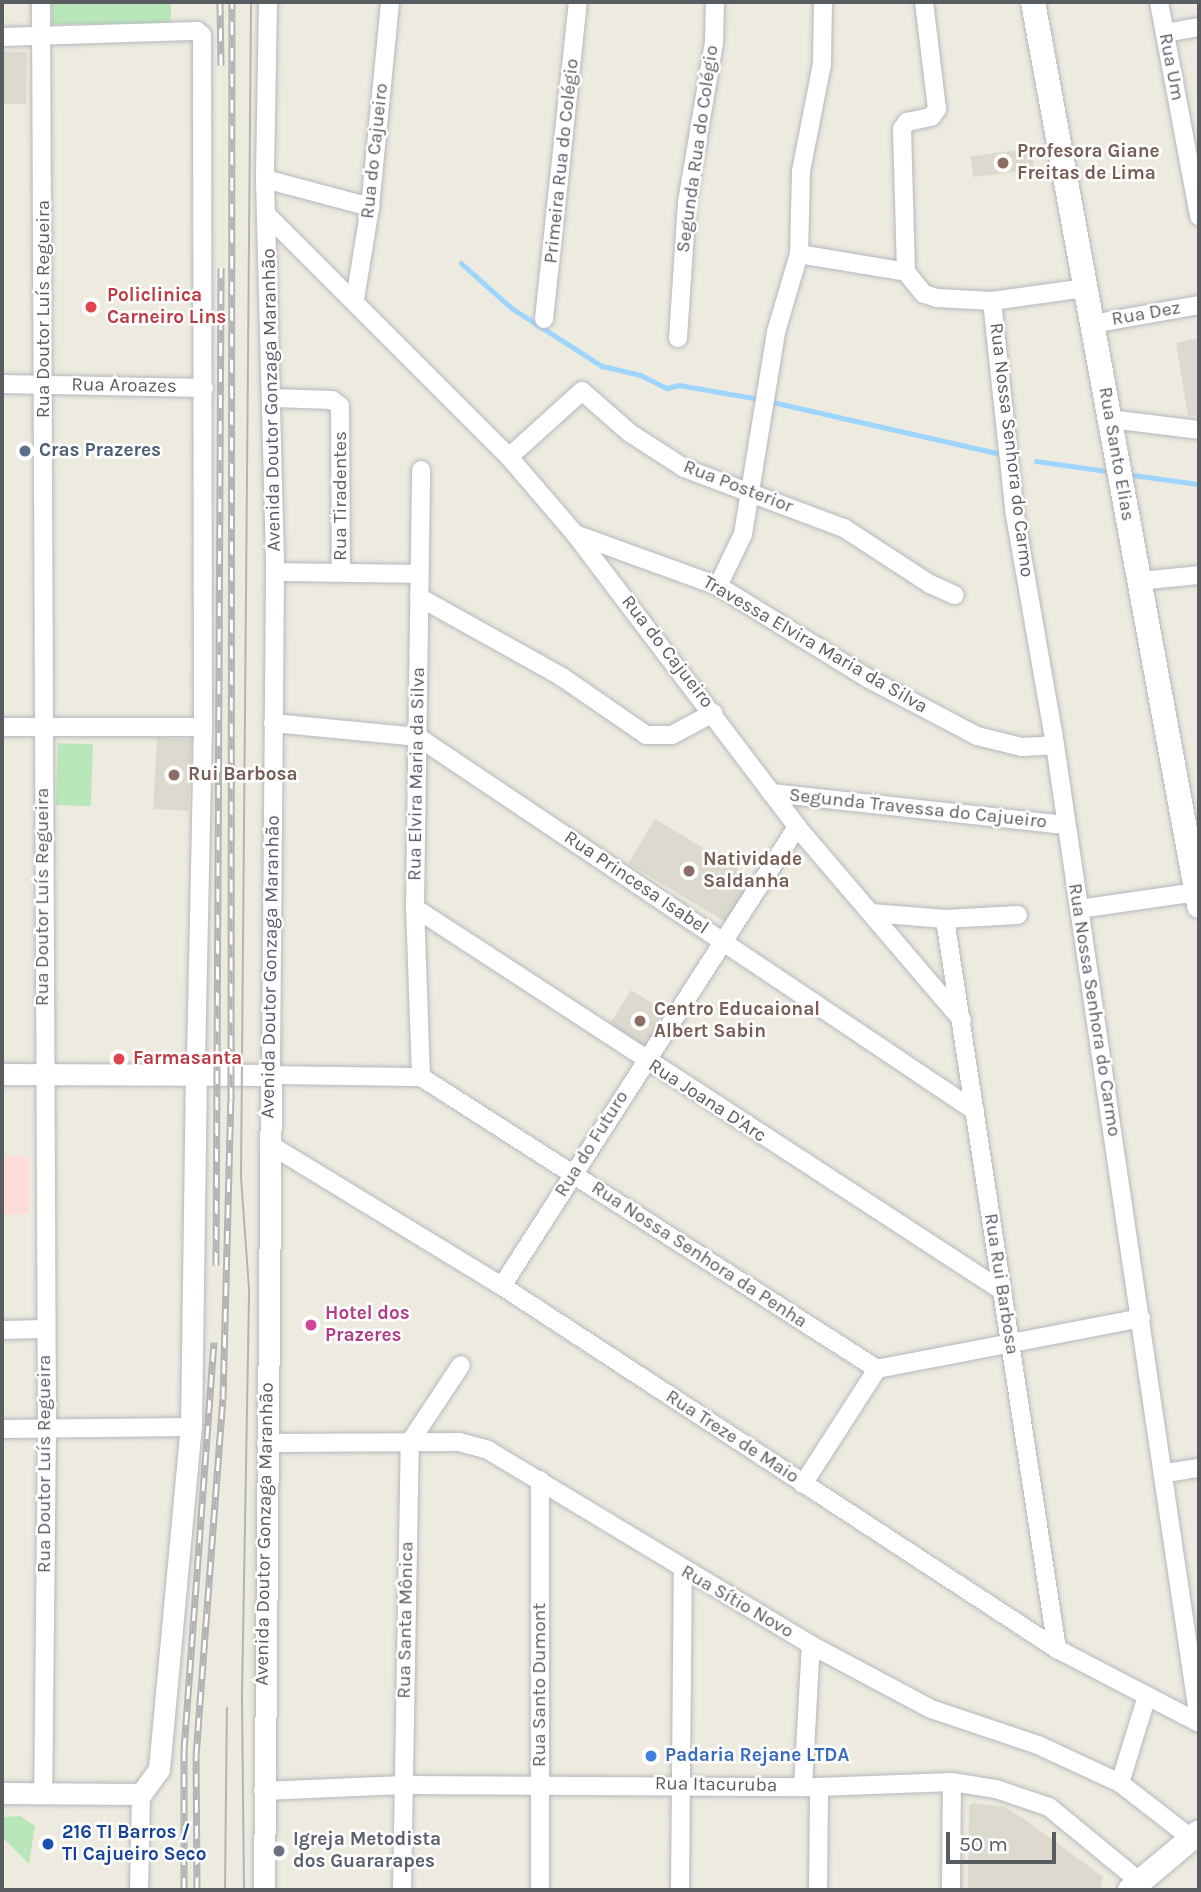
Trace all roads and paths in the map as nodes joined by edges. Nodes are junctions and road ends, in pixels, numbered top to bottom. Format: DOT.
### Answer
graph roads {
  1 [pos="41,2"];
  2 [pos="268,2"];
  3 [pos="390,2"];
  4 [pos="578,2"];
  5 [pos="715,2"];
  6 [pos="823,2"];
  7 [pos="924,2"];
  8 [pos="1033,2"];
  9 [pos="1159,2"];
  10 [pos="1199,27"];
  11 [pos="1165,33"];
  12 [pos="2,37"];
  13 [pos="41,37"];
  14 [pos="1190,119"];
  15 [pos="265,179"];
  16 [pos="370,207"];
  17 [pos="1199,214"];
  18 [pos="268,216"];
  19 [pos="799,254"];
  20 [pos="906,272"];
  21 [pos="1086,288"];
  22 [pos="355,299"];
  23 [pos="992,301"];
  24 [pos="1199,305"];
  25 [pos="544,319"];
  26 [pos="1092,324"];
  27 [pos="678,338"];
  28 [pos="2,384"];
  29 [pos="44,385"];
  30 [pos="204,388"];
  31 [pos="273,398"];
  32 [pos="1110,419"];
  33 [pos="1199,430"];
  34 [pos="509,457"];
  35 [pos="421,470"];
  36 [pos="753,491"];
  37 [pos="575,534"];
  38 [pos="275,572"];
  39 [pos="341,572"];
  40 [pos="418,574"];
  41 [pos="1199,575"];
  42 [pos="1140,581"];
  43 [pos="718,586"];
  44 [pos="955,595"];
  45 [pos="419,597"];
  46 [pos="713,713"];
  47 [pos="273,723"];
  48 [pos="2,727"];
  49 [pos="41,727"];
  50 [pos="203,727"];
  51 [pos="418,737"];
  52 [pos="1055,745"];
  53 [pos="771,793"];
  54 [pos="1065,825"];
  55 [pos="797,827"];
  56 [pos="1198,899"];
  57 [pos="415,908"];
  58 [pos="1079,909"];
  59 [pos="871,912"];
  60 [pos="1018,915"];
  61 [pos="944,919"];
  62 [pos="722,940"];
  63 [pos="962,1020"];
  64 [pos="644,1061"];
  65 [pos="2,1074"];
  66 [pos="195,1074"];
  67 [pos="44,1075"];
  68 [pos="271,1075"];
  69 [pos="421,1077"];
  70 [pos="975,1111"];
  71 [pos="270,1144"];
  72 [pos="574,1174"];
  73 [pos="502,1286"];
  74 [pos="1001,1290"];
  75 [pos="1141,1318"];
  76 [pos="46,1329"];
  77 [pos="2,1330"];
  78 [pos="1011,1343"];
  79 [pos="461,1366"];
  80 [pos="877,1369"];
  81 [pos="191,1427"];
  82 [pos="47,1428"];
  83 [pos="2,1429"];
  84 [pos="410,1442"];
  85 [pos="266,1443"];
  86 [pos="1199,1468"];
  87 [pos="1166,1473"];
  88 [pos="540,1480"];
  89 [pos="803,1484"];
  90 [pos="683,1572"];
  91 [pos="811,1645"];
  92 [pos="1057,1649"];
  93 [pos="1147,1696"];
  94 [pos="1199,1721"];
  95 [pos="952,1782"];
  96 [pos="1120,1783"];
  97 [pos="681,1784"];
  98 [pos="403,1785"];
  99 [pos="540,1785"];
  100 [pos="811,1786"];
  101 [pos="263,1791"];
  102 [pos="2,1793"];
  103 [pos="43,1793"];
  104 [pos="141,1794"];
  105 [pos="1195,1835"];
  106 [pos="1134,1885"];
  107 [pos="139,1890"];
  108 [pos="264,1890"];
  109 [pos="402,1890"];
  110 [pos="540,1890"];
  111 [pos="680,1890"];
  112 [pos="818,1890"];
  113 [pos="951,1890"];
  1 -- 13 [label="street, Rua Doutor Luís Regueira"];
  2 -- 15 [label="street, Avenida Doutor Gonzaga Maranhão"];
  3 -- 16 [label="street, Rua do Cajueiro"];
  4 -- 25 [label="street, Primeira Rua do Colégio"];
  5 -- 27 [label="street, Segunda Rua do Colégio"];
  6 -- 19 [label="street"];
  7 -- 20 [label="street"];
  8 -- 21 [label="main road, Rua Santo Elias"];
  9 -- 11 [label="street, Rua Um"];
  10 -- 11 [label="street"];
  11 -- 14 [label="street, Rua Um"];
  12 -- 13 [label="street"];
  13 -- 29 [label="street, Rua Doutor Luís Regueira"];
  13 -- 30 [label="street"];
  14 -- 17 [label="street, Rua Um"];
  15 -- 16 [label="street"];
  15 -- 18 [label="street, Avenida Doutor Gonzaga Maranhão"];
  16 -- 22 [label="street, Rua do Cajueiro"];
  18 -- 22 [label="street, Rua do Cajueiro"];
  18 -- 31 [label="street, Avenida Doutor Gonzaga Maranhão"];
  19 -- 20 [label="street"];
  19 -- 36 [label="street"];
  20 -- 23 [label="street"];
  21 -- 23 [label="street"];
  21 -- 26 [label="main road, Rua Santo Elias"];
  22 -- 34 [label="street, Rua do Cajueiro"];
  23 -- 52 [label="street, Rua Nossa Senhora do Carmo"];
  24 -- 26 [label="street, Rua Dez"];
  26 -- 32 [label="main road, Rua Santo Elias"];
  28 -- 29 [label="street, Rua Aroazes"];
  29 -- 30 [label="street, Rua Aroazes"];
  29 -- 49 [label="street, Rua Doutor Luís Regueira"];
  30 -- 50 [label="street"];
  31 -- 38 [label="street, Avenida Doutor Gonzaga Maranhão"];
  31 -- 39 [label="street, Rua Tiradentes"];
  32 -- 33 [label="street"];
  32 -- 42 [label="main road, Rua Santo Elias"];
  34 -- 36 [label="street, Rua Posterior"];
  34 -- 37 [label="street, Rua do Cajueiro"];
  35 -- 40 [label="street, Rua Elvira Maria da Silva"];
  36 -- 43 [label="street"];
  36 -- 44 [label="street, Rua Posterior"];
  37 -- 43 [label="street, Travessa Elvira Maria da Silva"];
  37 -- 46 [label="street, Rua do Cajueiro"];
  38 -- 39 [label="street"];
  38 -- 47 [label="street, Avenida Doutor Gonzaga Maranhão"];
  39 -- 40 [label="street"];
  40 -- 45 [label="street, Rua Elvira Maria da Silva"];
  41 -- 42 [label="street"];
  42 -- 56 [label="main road, Rua Santo Elias"];
  43 -- 52 [label="street, Travessa Elvira Maria da Silva"];
  45 -- 46 [label="street"];
  45 -- 51 [label="street, Rua Elvira Maria da Silva"];
  46 -- 53 [label="street, Rua do Cajueiro"];
  47 -- 51 [label="street, Rua Princesa Isabel"];
  47 -- 68 [label="street, Avenida Doutor Gonzaga Maranhão"];
  48 -- 49 [label="street"];
  49 -- 50 [label="street"];
  49 -- 67 [label="street, Rua Doutor Luís Regueira"];
  50 -- 66 [label="street"];
  51 -- 57 [label="street, Rua Elvira Maria da Silva"];
  51 -- 62 [label="street, Rua Princesa Isabel"];
  52 -- 54 [label="street, Rua Nossa Senhora do Carmo"];
  53 -- 54 [label="street, Segunda Travessa do Cajueiro"];
  53 -- 55 [label="street, Rua do Cajueiro"];
  54 -- 58 [label="street, Rua Nossa Senhora do Carmo"];
  55 -- 59 [label="street, Rua do Cajueiro"];
  55 -- 62 [label="street, Rua do Futuro"];
  56 -- 58 [label="street"];
  57 -- 64 [label="street, Rua Joana D'Arc"];
  57 -- 69 [label="street, Rua Elvira Maria da Silva"];
  58 -- 75 [label="street, Rua Nossa Senhora do Carmo"];
  59 -- 61 [label="street"];
  59 -- 63 [label="street, Rua do Cajueiro"];
  60 -- 61 [label="street"];
  61 -- 63 [label="street, Rua Rui Barbosa"];
  62 -- 64 [label="street, Rua do Futuro"];
  62 -- 70 [label="street, Rua Princesa Isabel"];
  63 -- 70 [label="street, Rua Rui Barbosa"];
  64 -- 72 [label="street, Rua do Futuro"];
  64 -- 74 [label="street, Rua Joana D'Arc"];
  65 -- 67 [label="street"];
  66 -- 67 [label="street"];
  66 -- 68 [label="street"];
  66 -- 81 [label="street"];
  67 -- 76 [label="street, Rua Doutor Luís Regueira"];
  68 -- 69 [label="street"];
  68 -- 71 [label="street, Avenida Doutor Gonzaga Maranhão"];
  69 -- 72 [label="street, Rua Nossa Senhora da Penha"];
  70 -- 74 [label="street, Rua Rui Barbosa"];
  71 -- 73 [label="street, Rua Treze de Maio"];
  71 -- 85 [label="street, Avenida Doutor Gonzaga Maranhão"];
  72 -- 73 [label="street, Rua do Futuro"];
  72 -- 80 [label="street, Rua Nossa Senhora da Penha"];
  73 -- 89 [label="street, Rua Treze de Maio"];
  74 -- 78 [label="street, Rua Rui Barbosa"];
  75 -- 78 [label="street"];
  75 -- 87 [label="street, Rua Nossa Senhora do Carmo"];
  76 -- 77 [label="street"];
  76 -- 82 [label="street, Rua Doutor Luís Regueira"];
  78 -- 80 [label="street"];
  78 -- 92 [label="street, Rua Rui Barbosa"];
  79 -- 84 [label="street"];
  80 -- 89 [label="street"];
  81 -- 82 [label="street"];
  81 -- 104 [label="street"];
  82 -- 83 [label="street"];
  82 -- 103 [label="street, Rua Doutor Luís Regueira"];
  84 -- 85 [label="street, Rua Sítio Novo"];
  84 -- 88 [label="street, Rua Sítio Novo"];
  84 -- 98 [label="street, Rua Santa Mônica"];
  85 -- 101 [label="street, Avenida Doutor Gonzaga Maranhão"];
  86 -- 87 [label="street"];
  87 -- 94 [label="street, Rua Nossa Senhora do Carmo"];
  88 -- 90 [label="street, Rua Sítio Novo"];
  88 -- 99 [label="street, Rua Santo Dumont"];
  89 -- 92 [label="street, Rua Treze de Maio"];
  90 -- 91 [label="street, Rua Sítio Novo"];
  90 -- 97 [label="street"];
  91 -- 96 [label="street, Rua Sítio Novo"];
  91 -- 100 [label="street"];
  92 -- 93 [label="street, Rua Treze de Maio"];
  93 -- 94 [label="street, Rua Treze de Maio"];
  93 -- 96 [label="street"];
  95 -- 100 [label="street, Rua Itacuruba"];
  95 -- 106 [label="street, Rua Itacuruba"];
  95 -- 113 [label="street"];
  96 -- 105 [label="street, Rua Sítio Novo"];
  97 -- 99 [label="street, Rua Itacuruba"];
  97 -- 100 [label="street, Rua Itacuruba"];
  97 -- 111 [label="street"];
  98 -- 99 [label="street, Rua Itacuruba"];
  98 -- 101 [label="street, Rua Itacuruba"];
  98 -- 109 [label="street, Rua Santa Mônica"];
  99 -- 110 [label="street, Rua Santo Dumont"];
  100 -- 112 [label="street"];
  101 -- 108 [label="street, Avenida Doutor Gonzaga Maranhão"];
  102 -- 103 [label="street"];
  103 -- 104 [label="street"];
  104 -- 107 [label="street"];
  105 -- 106 [label="main road"];
}
